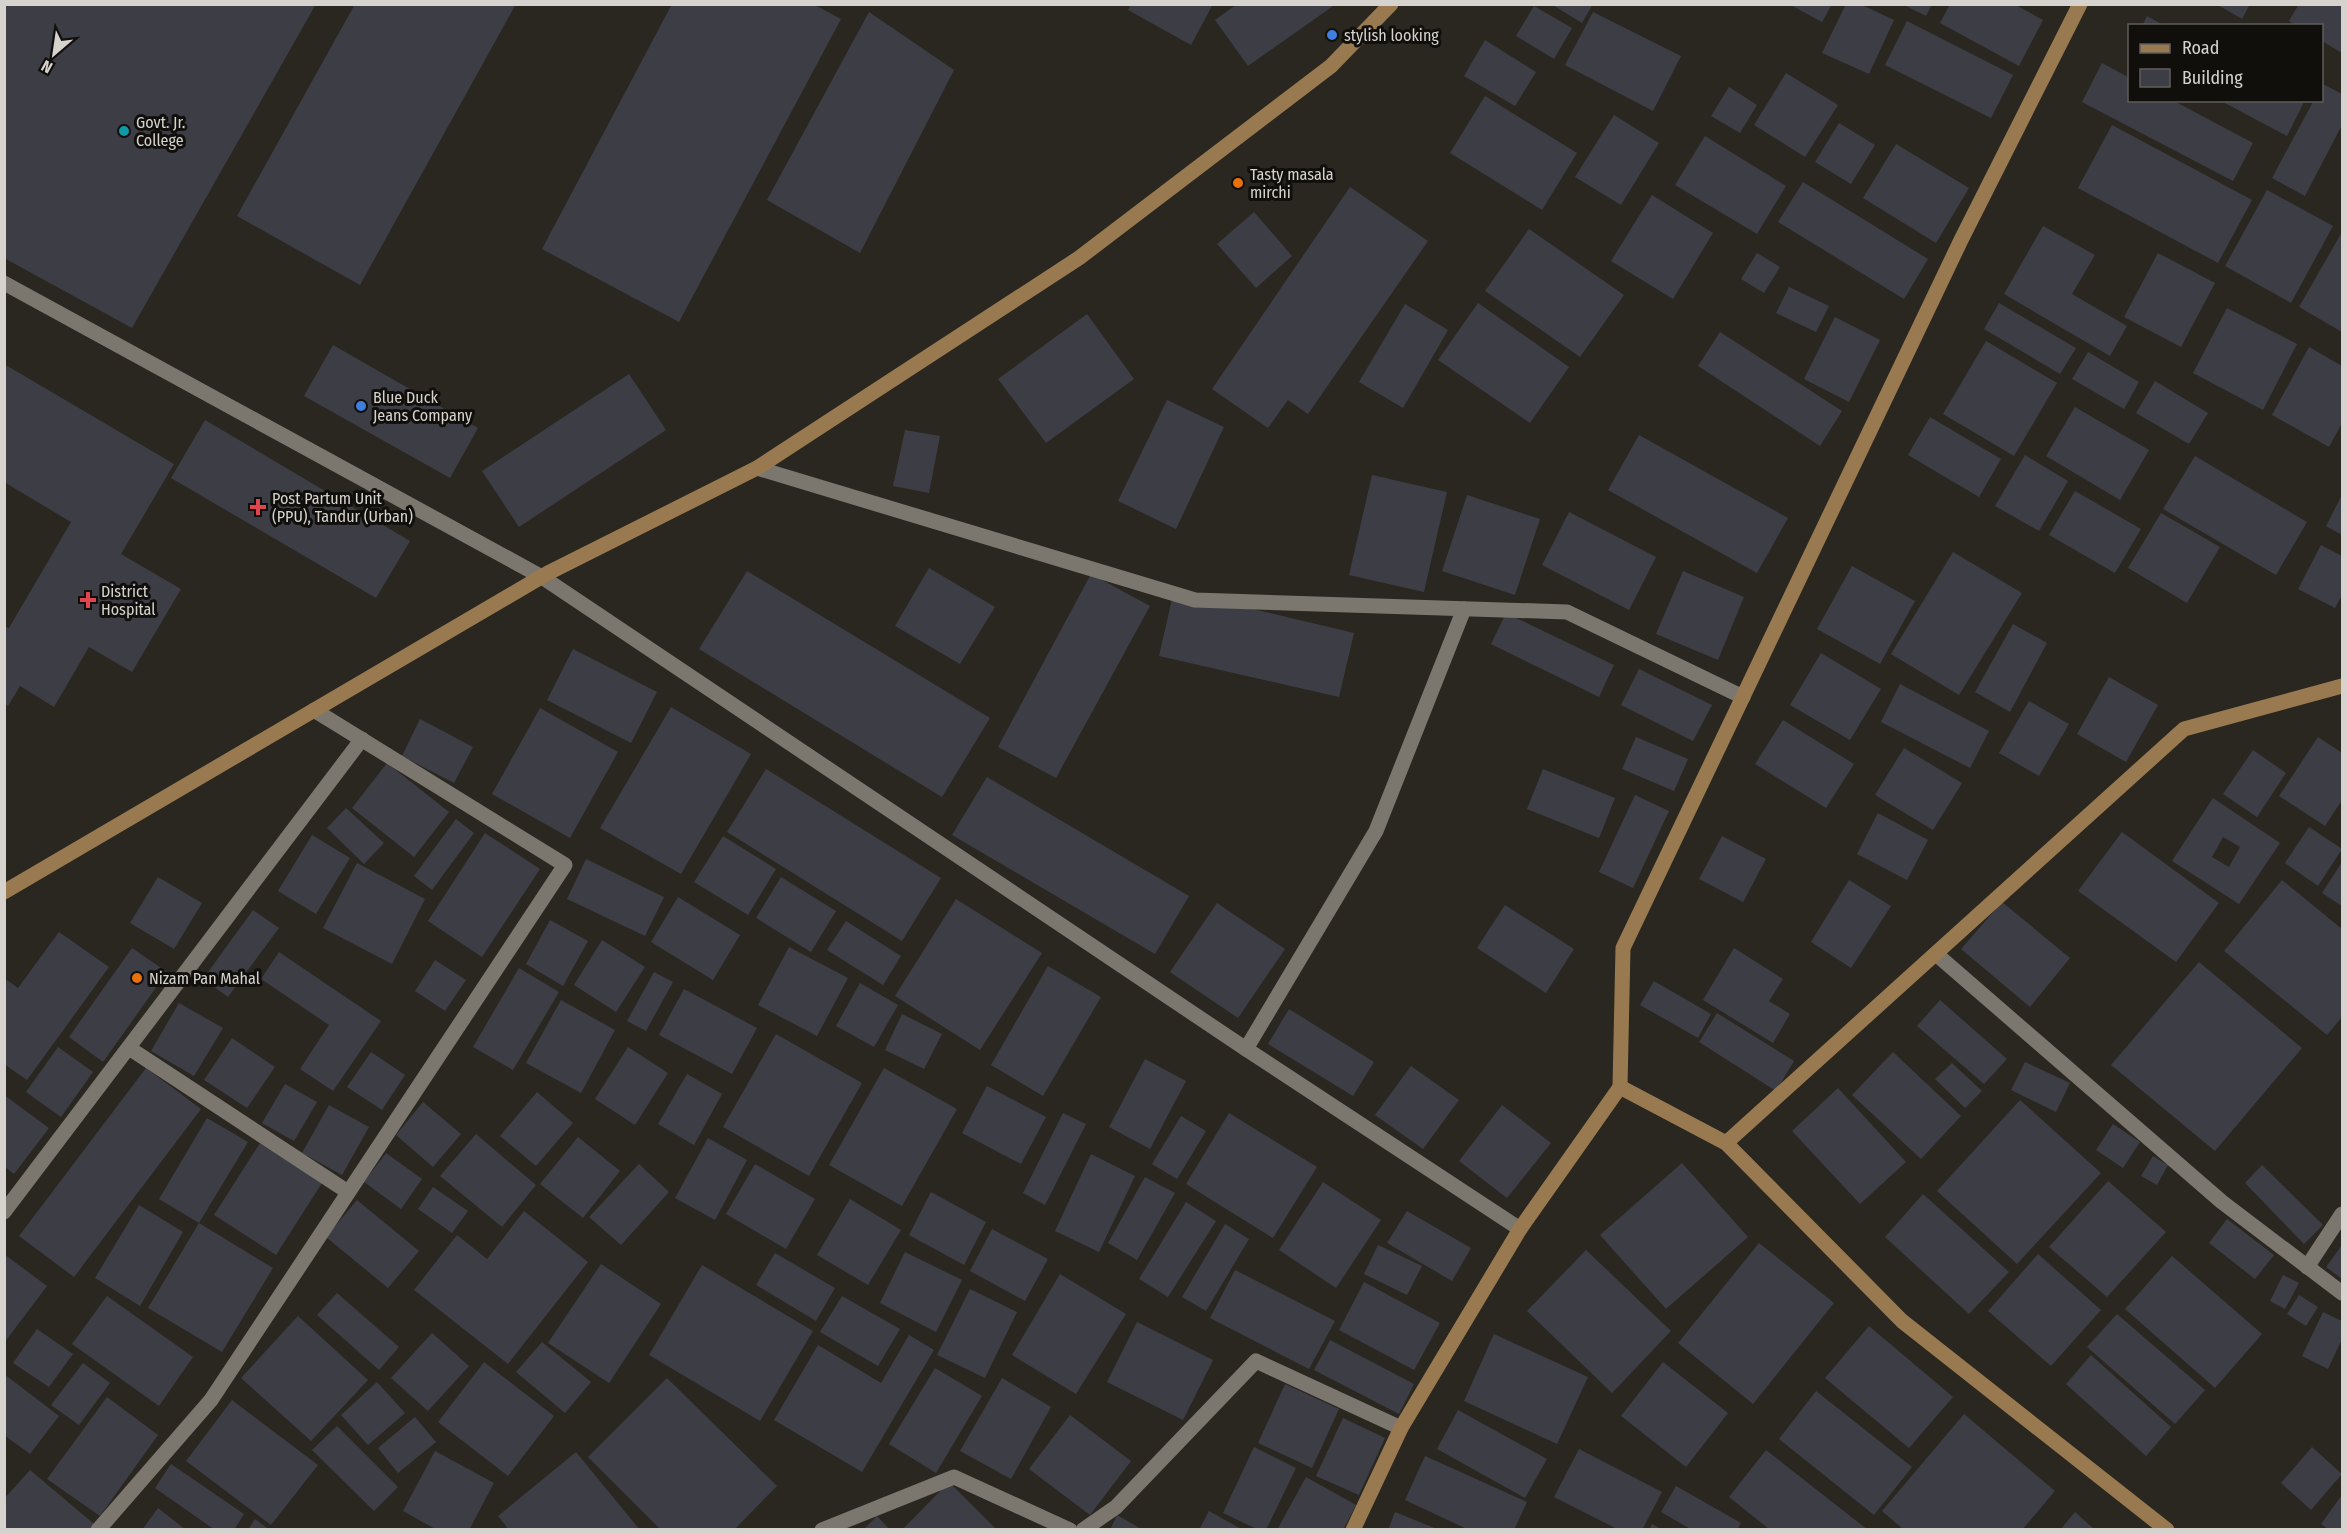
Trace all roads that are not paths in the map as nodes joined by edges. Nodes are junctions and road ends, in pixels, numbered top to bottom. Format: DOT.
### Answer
graph roads {
  1 [pos="1391,4"];
  2 [pos="2080,4"];
  3 [pos="4,283"];
  4 [pos="757,468"];
  5 [pos="542,577"];
  6 [pos="1464,609"];
  7 [pos="2343,686"];
  8 [pos="1743,697"];
  9 [pos="314,710"];
  10 [pos="362,739"];
  11 [pos="4,892"];
  12 [pos="1936,954"];
  13 [pos="129,1048"];
  14 [pos="1246,1049"];
  15 [pos="1620,1086"];
  16 [pos="1726,1143"];
  17 [pos="348,1192"];
  18 [pos="4,1212"];
  19 [pos="2343,1214"];
  20 [pos="1520,1229"];
  21 [pos="2307,1267"];
  22 [pos="2343,1293"];
  23 [pos="1401,1428"];
  24 [pos="98,1530"];
  25 [pos="822,1530"];
  26 [pos="1070,1530"];
  27 [pos="1083,1530"];
  28 [pos="1353,1530"];
  29 [pos="2167,1530"];
  1 -- 4 [label="street"];
  2 -- 8 [label="street"];
  3 -- 5 [label="street"];
  4 -- 5 [label="street"];
  4 -- 6 [label="street"];
  5 -- 9 [label="street"];
  5 -- 14 [label="street"];
  6 -- 8 [label="street"];
  6 -- 14 [label="street"];
  7 -- 12 [label="street"];
  8 -- 15 [label="street"];
  9 -- 10 [label="street"];
  9 -- 11 [label="street"];
  10 -- 13 [label="street"];
  10 -- 17 [label="street"];
  12 -- 16 [label="street"];
  12 -- 21 [label="street"];
  13 -- 17 [label="street"];
  13 -- 18 [label="street"];
  14 -- 20 [label="street"];
  15 -- 16 [label="street"];
  15 -- 20 [label="street"];
  16 -- 29 [label="street"];
  17 -- 24 [label="street"];
  19 -- 21 [label="street"];
  20 -- 23 [label="street"];
  21 -- 22 [label="street"];
  23 -- 27 [label="street"];
  23 -- 28 [label="street"];
  25 -- 26 [label="street"];
}
